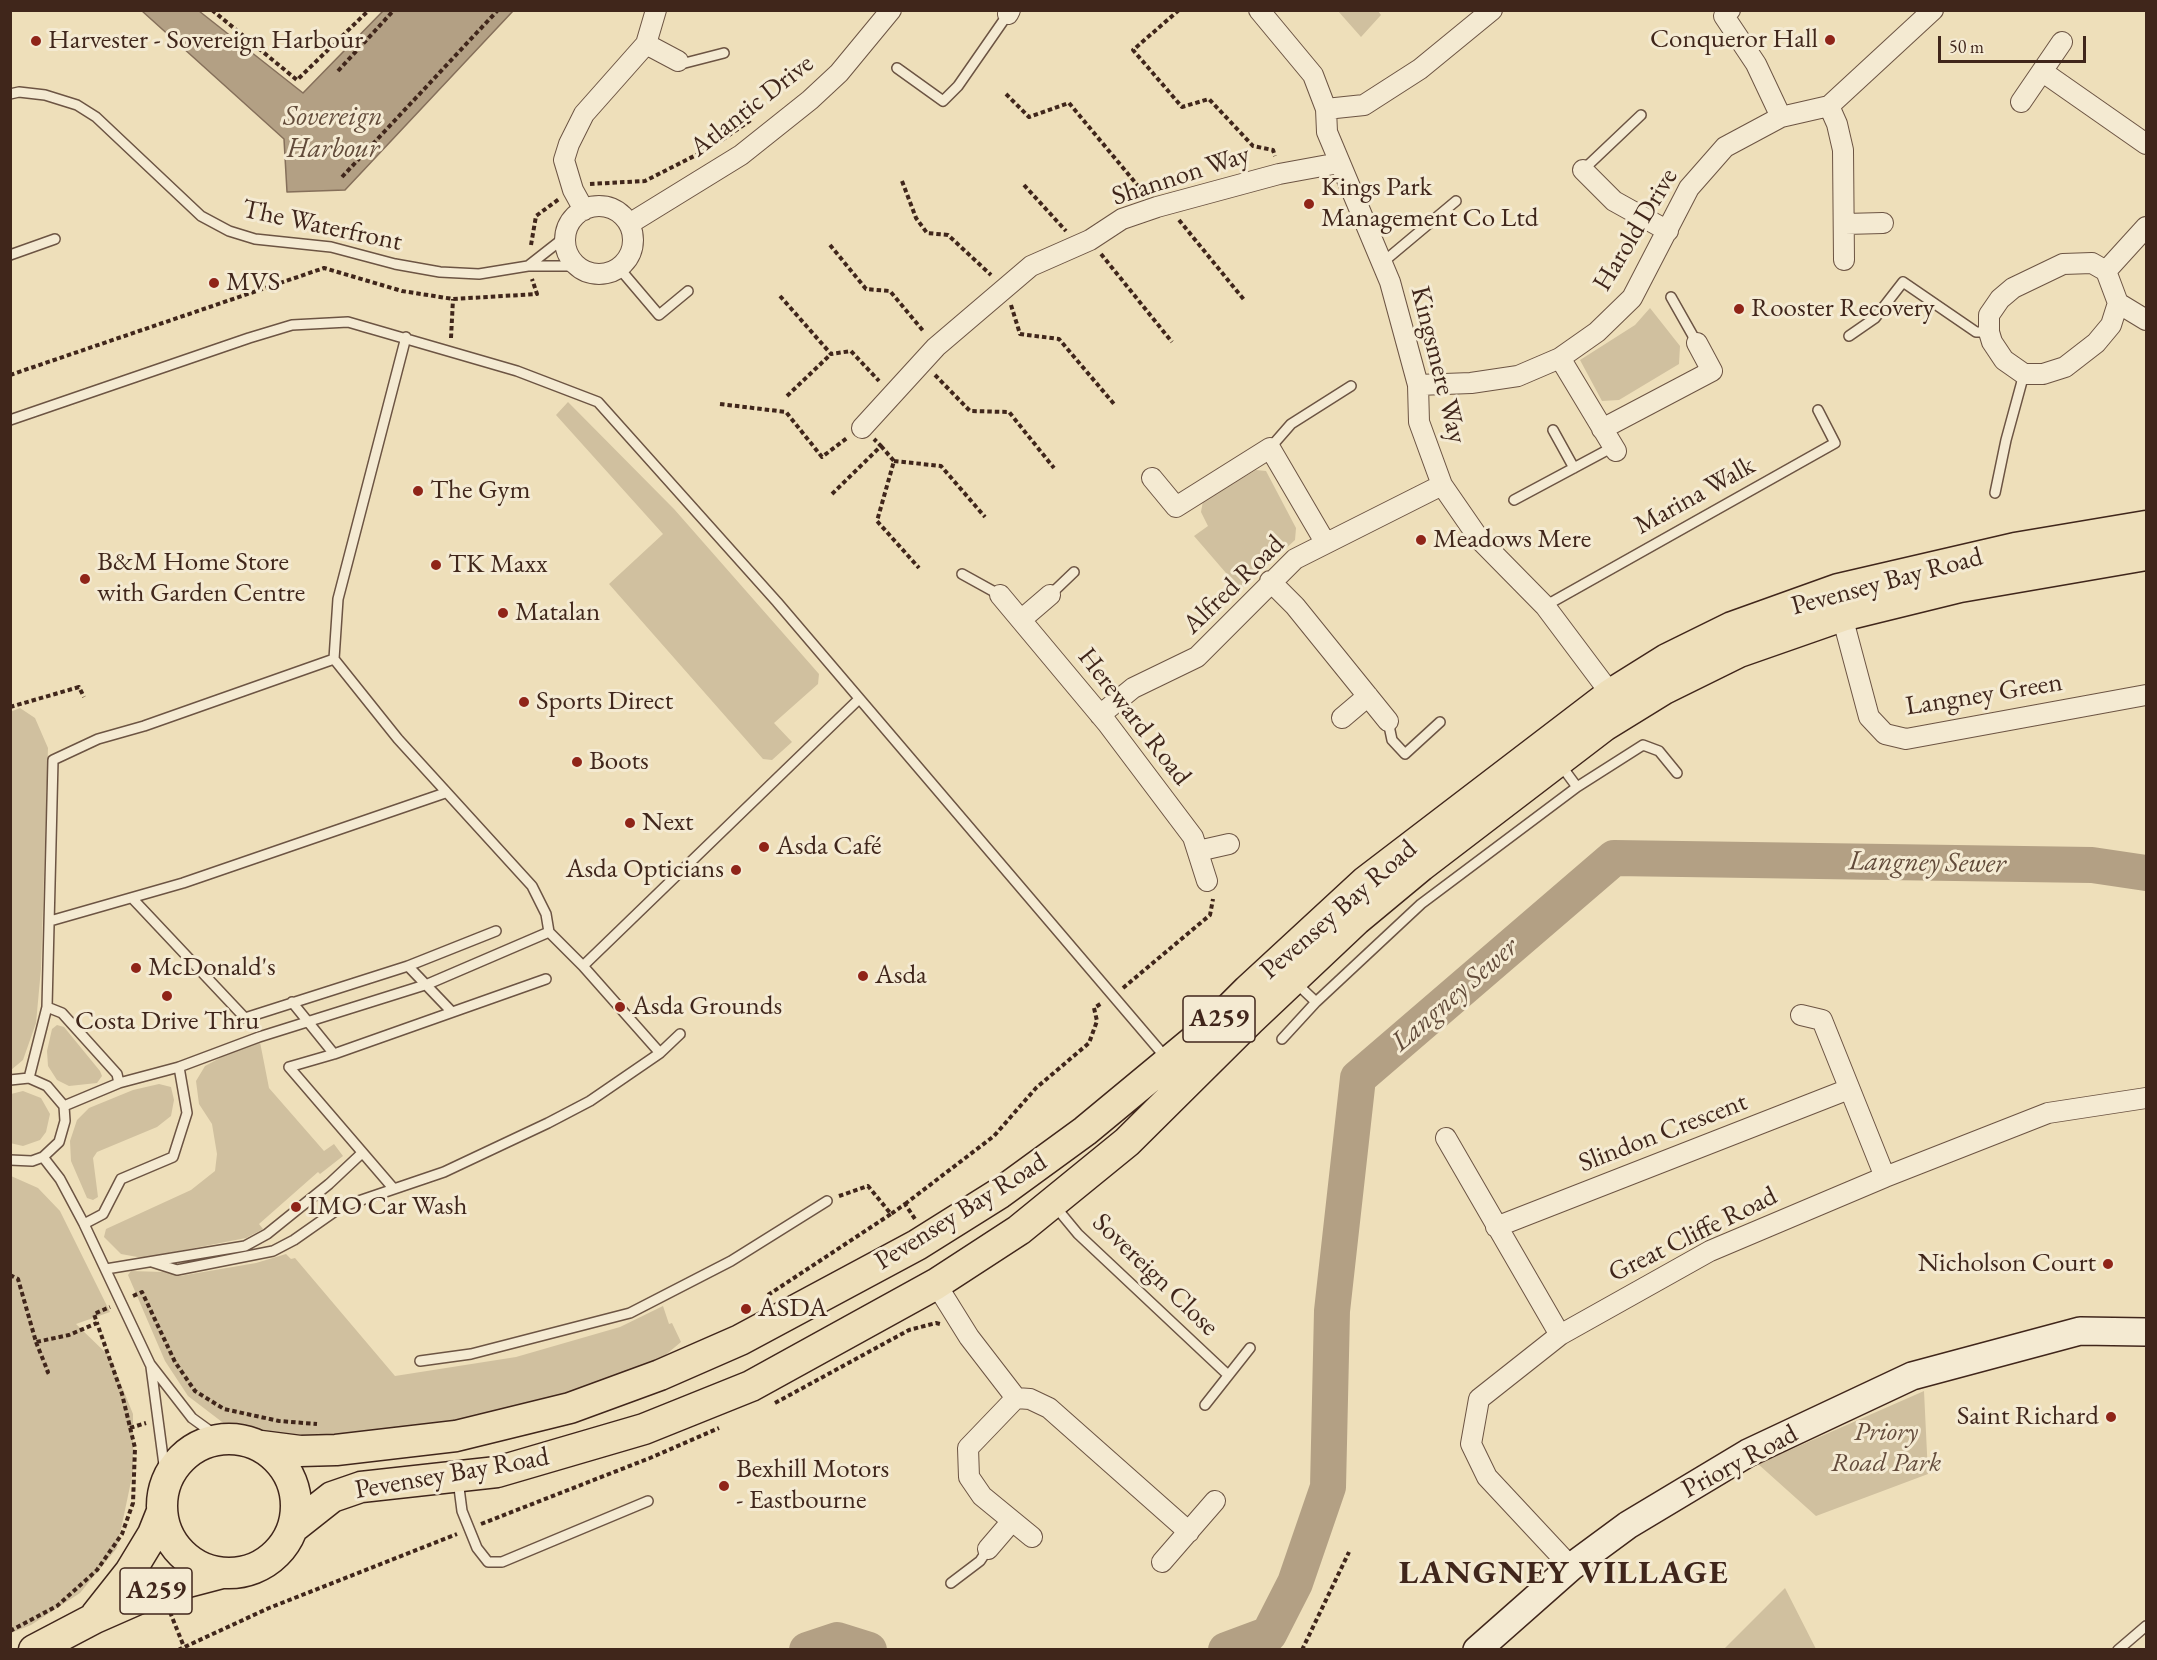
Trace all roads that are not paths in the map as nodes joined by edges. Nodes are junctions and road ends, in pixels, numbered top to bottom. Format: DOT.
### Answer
graph roads {
  1 [pos="656,10"];
  2 [pos="891,10"];
  3 [pos="1259,10"];
  4 [pos="1492,10"];
  5 [pos="1730,10"];
  6 [pos="1933,10"];
  7 [pos="1009,12"];
  8 [pos="2062,42"];
  9 [pos="646,44"];
  10 [pos="724,53"];
  11 [pos="678,61"];
  12 [pos="897,68"];
  13 [pos="2043,72"];
  14 [pos="10,94"];
  15 [pos="2021,102"];
  16 [pos="1829,106"];
  17 [pos="1326,109"];
  18 [pos="1641,115"];
  19 [pos="1781,117"];
  20 [pos="2146,144"];
  21 [pos="1339,163"];
  22 [pos="1583,170"];
  23 [pos="1456,201"];
  24 [pos="584,210"];
  25 [pos="1883,223"];
  26 [pos="629,224"];
  27 [pos="1845,224"];
  28 [pos="2146,227"];
  29 [pos="1668,231"];
  30 [pos="565,237"];
  31 [pos="55,239"];
  32 [pos="10,255"];
  33 [pos="1844,260"];
  34 [pos="1382,263"];
  35 [pos="528,266"];
  36 [pos="576,266"];
  37 [pos="619,268"];
  38 [pos="2106,271"];
  39 [pos="688,291"];
  40 [pos="1671,297"];
  41 [pos="2118,303"];
  42 [pos="2146,320"];
  43 [pos="1989,332"];
  44 [pos="1849,336"];
  45 [pos="406,337"];
  46 [pos="1697,344"];
  47 [pos="1560,358"];
  48 [pos="2024,375"];
  49 [pos="1418,385"];
  50 [pos="1351,386"];
  51 [pos="1818,410"];
  52 [pos="10,420"];
  53 [pos="862,428"];
  54 [pos="1602,429"];
  55 [pos="1553,430"];
  56 [pos="1270,448"];
  57 [pos="1615,449"];
  58 [pos="1574,468"];
  59 [pos="1152,478"];
  60 [pos="1442,485"];
  61 [pos="1995,493"];
  62 [pos="1514,500"];
  63 [pos="2146,526"];
  64 [pos="1325,542"];
  65 [pos="2146,555"];
  66 [pos="1074,572"];
  67 [pos="962,574"];
  68 [pos="1270,581"];
  69 [pos="1000,595"];
  70 [pos="1050,595"];
  71 [pos="1545,606"];
  72 [pos="1842,616"];
  73 [pos="1022,619"];
  74 [pos="334,659"];
  75 [pos="1611,694"];
  76 [pos="2146,695"];
  77 [pos="1368,696"];
  78 [pos="859,699"];
  79 [pos="1100,715"];
  80 [pos="1342,718"];
  81 [pos="1388,722"];
  82 [pos="1440,722"];
  83 [pos="1559,762"];
  84 [pos="1677,773"];
  85 [pos="1577,787"];
  86 [pos="445,793"];
  87 [pos="1229,844"];
  88 [pos="1198,851"];
  89 [pos="1207,881"];
  90 [pos="132,898"];
  91 [pos="50,921"];
  92 [pos="496,931"];
  93 [pos="549,932"];
  94 [pos="408,966"];
  95 [pos="583,966"];
  96 [pos="546,979"];
  97 [pos="1292,980"];
  98 [pos="428,984"];
  99 [pos="292,1002"];
  100 [pos="1316,1002"];
  101 [pos="47,1007"];
  102 [pos="451,1011"];
  103 [pos="1801,1015"];
  104 [pos="308,1021"];
  105 [pos="680,1034"];
  106 [pos="1281,1039"];
  107 [pos="660,1053"];
  108 [pos="334,1054"];
  109 [pos="1170,1063"];
  110 [pos="179,1067"];
  111 [pos="29,1078"];
  112 [pos="10,1080"];
  113 [pos="119,1083"];
  114 [pos="1849,1089"];
  115 [pos="2146,1098"];
  116 [pos="64,1106"];
  117 [pos="1446,1138"];
  118 [pos="362,1153"];
  119 [pos="43,1157"];
  120 [pos="10,1160"];
  121 [pos="1885,1177"];
  122 [pos="393,1188"];
  123 [pos="827,1201"];
  124 [pos="1054,1204"];
  125 [pos="84,1224"];
  126 [pos="1496,1227"];
  127 [pos="152,1262"];
  128 [pos="106,1269"];
  129 [pos="936,1284"];
  130 [pos="2146,1332"];
  131 [pos="1560,1335"];
  132 [pos="1250,1348"];
  133 [pos="420,1361"];
  134 [pos="150,1364"];
  135 [pos="1228,1375"];
  136 [pos="1016,1398"];
  137 [pos="1205,1405"];
  138 [pos="221,1439"];
  139 [pos="261,1446"];
  140 [pos="458,1478"];
  141 [pos="166,1480"];
  142 [pos="648,1501"];
  143 [pos="1215,1501"];
  144 [pos="161,1514"];
  145 [pos="1012,1521"];
  146 [pos="294,1527"];
  147 [pos="1189,1532"];
  148 [pos="1032,1537"];
  149 [pos="988,1549"];
  150 [pos="1162,1562"];
  151 [pos="1571,1567"];
  152 [pos="222,1573"];
  153 [pos="951,1583"];
  154 [pos="94,1618"];
  155 [pos="2146,1626"];
  156 [pos="34,1650"];
  157 [pos="1477,1650"];
  158 [pos="2118,1650"];
  1 -- 9 [label="street"];
  2 -- 26 [label="street, Atlantic Drive"];
  3 -- 17 [label="street, Kingsmere Way"];
  4 -- 17 [label="street"];
  5 -- 19 [label="street"];
  6 -- 16 [label="street, Harold Drive"];
  7 -- 12 [label="lane"];
  8 -- 13 [label="street"];
  9 -- 11 [label="street"];
  9 -- 24 [label="street"];
  10 -- 11 [label="lane"];
  13 -- 15 [label="street"];
  13 -- 20 [label="street"];
  14 -- 35 [label="lane, The Waterfront"];
  16 -- 19 [label="street, Harold Drive"];
  16 -- 27 [label="street"];
  17 -- 21 [label="street, Kingsmere Way"];
  18 -- 22 [label="lane"];
  19 -- 29 [label="street, Harold Drive"];
  21 -- 34 [label="street, Kingsmere Way"];
  21 -- 53 [label="street, Shannon Way"];
  22 -- 29 [label="street"];
  23 -- 34 [label="lane"];
  24 -- 26 [label="street"];
  24 -- 30 [label="street"];
  25 -- 27 [label="street"];
  26 -- 37 [label="street"];
  27 -- 33 [label="street"];
  28 -- 38 [label="street"];
  29 -- 47 [label="street, Harold Drive"];
  30 -- 35 [label="lane, The Waterfront"];
  30 -- 36 [label="street"];
  31 -- 32 [label="lane"];
  34 -- 49 [label="street, Kingsmere Way"];
  35 -- 36 [label="lane, The Waterfront"];
  36 -- 37 [label="street"];
  37 -- 39 [label="lane"];
  38 -- 41 [label="street"];
  38 -- 43 [label="street"];
  40 -- 46 [label="lane"];
  41 -- 42 [label="street"];
  41 -- 48 [label="street"];
  43 -- 44 [label="lane"];
  43 -- 48 [label="street"];
  45 -- 52 [label="lane"];
  45 -- 74 [label="lane"];
  45 -- 78 [label="lane"];
  46 -- 54 [label="street"];
  47 -- 49 [label="street, Harold Drive"];
  47 -- 54 [label="street"];
  48 -- 61 [label="lane"];
  49 -- 60 [label="street, Kingsmere Way"];
  50 -- 56 [label="lane"];
  51 -- 71 [label="lane, Marina Walk"];
  54 -- 57 [label="street"];
  55 -- 58 [label="lane"];
  56 -- 59 [label="street"];
  56 -- 64 [label="street"];
  57 -- 58 [label="lane"];
  58 -- 62 [label="lane"];
  60 -- 64 [label="street, Alfred Road"];
  60 -- 71 [label="street, Kingsmere Way"];
  63 -- 75 [label="main road, Pevensey Bay Road / A259"];
  64 -- 68 [label="street, Alfred Road"];
  65 -- 72 [label="main road, Pevensey Bay Road / A259"];
  66 -- 70 [label="lane"];
  67 -- 69 [label="lane"];
  68 -- 77 [label="street"];
  68 -- 79 [label="street, Alfred Road"];
  69 -- 73 [label="street, Hereward Road"];
  70 -- 73 [label="street"];
  71 -- 75 [label="street, Kingsmere Way"];
  72 -- 76 [label="street, Langney Green"];
  72 -- 83 [label="main road, Pevensey Bay Road / A259"];
  73 -- 79 [label="street, Hereward Road"];
  74 -- 86 [label="lane"];
  74 -- 91 [label="lane"];
  75 -- 109 [label="main road, Pevensey Bay Road / A259"];
  77 -- 80 [label="street"];
  77 -- 81 [label="street"];
  78 -- 95 [label="lane"];
  78 -- 109 [label="lane"];
  79 -- 88 [label="street, Hereward Road"];
  81 -- 82 [label="lane"];
  83 -- 85 [label="lane"];
  83 -- 97 [label="main road, Pevensey Bay Road / A259"];
  84 -- 85 [label="lane"];
  85 -- 100 [label="lane"];
  86 -- 90 [label="lane"];
  86 -- 93 [label="lane"];
  87 -- 88 [label="street"];
  88 -- 89 [label="street, Hereward Road"];
  90 -- 91 [label="lane"];
  90 -- 99 [label="lane"];
  91 -- 101 [label="lane"];
  92 -- 94 [label="lane"];
  93 -- 95 [label="lane"];
  93 -- 98 [label="lane"];
  94 -- 98 [label="lane"];
  94 -- 99 [label="lane"];
  95 -- 107 [label="lane"];
  96 -- 102 [label="lane"];
  97 -- 100 [label="lane"];
  97 -- 124 [label="main road, Pevensey Bay Road / A259"];
  98 -- 102 [label="lane"];
  98 -- 104 [label="lane"];
  99 -- 104 [label="lane"];
  100 -- 106 [label="lane"];
  101 -- 111 [label="lane"];
  101 -- 113 [label="lane"];
  102 -- 108 [label="lane"];
  103 -- 114 [label="street"];
  104 -- 108 [label="lane"];
  104 -- 110 [label="lane"];
  105 -- 107 [label="lane"];
  107 -- 122 [label="lane"];
  108 -- 118 [label="lane"];
  109 -- 139 [label="main road, Pevensey Bay Road / A259"];
  110 -- 113 [label="lane"];
  110 -- 125 [label="lane"];
  111 -- 112 [label="lane"];
  111 -- 116 [label="lane"];
  113 -- 116 [label="lane"];
  114 -- 121 [label="street"];
  114 -- 126 [label="street, Slindon Crescent"];
  115 -- 121 [label="street, Great Cliffe Road"];
  116 -- 119 [label="lane"];
  117 -- 126 [label="street"];
  118 -- 122 [label="lane"];
  118 -- 127 [label="lane"];
  119 -- 120 [label="lane"];
  119 -- 125 [label="lane"];
  121 -- 131 [label="street, Great Cliffe Road"];
  122 -- 127 [label="lane"];
  123 -- 133 [label="lane"];
  124 -- 129 [label="main road, Pevensey Bay Road / A259"];
  124 -- 135 [label="lane, Sovereign Close"];
  125 -- 128 [label="lane"];
  126 -- 131 [label="street"];
  127 -- 128 [label="lane"];
  128 -- 134 [label="lane"];
  129 -- 136 [label="street"];
  129 -- 140 [label="main road, Pevensey Bay Road / A259"];
  130 -- 151 [label="street, Priory Road"];
  131 -- 151 [label="street, Great Cliffe Road"];
  132 -- 135 [label="lane, Sovereign Close"];
  134 -- 138 [label="lane"];
  134 -- 141 [label="lane"];
  135 -- 137 [label="lane, Sovereign Close"];
  136 -- 145 [label="street"];
  136 -- 147 [label="street"];
  138 -- 139 [label="main road"];
  138 -- 141 [label="main road"];
  139 -- 146 [label="main road"];
  140 -- 142 [label="lane"];
  140 -- 146 [label="main road, Pevensey Bay Road / A259"];
  141 -- 144 [label="main road"];
  143 -- 147 [label="street"];
  144 -- 152 [label="main road"];
  144 -- 154 [label="main road, A259"];
  145 -- 148 [label="street"];
  145 -- 149 [label="street"];
  146 -- 152 [label="main road"];
  147 -- 150 [label="street"];
  149 -- 153 [label="lane"];
  151 -- 157 [label="street, Priory Road"];
  152 -- 154 [label="main road, A259"];
  154 -- 156 [label="main road, A259"];
  155 -- 158 [label="lane"];
}
